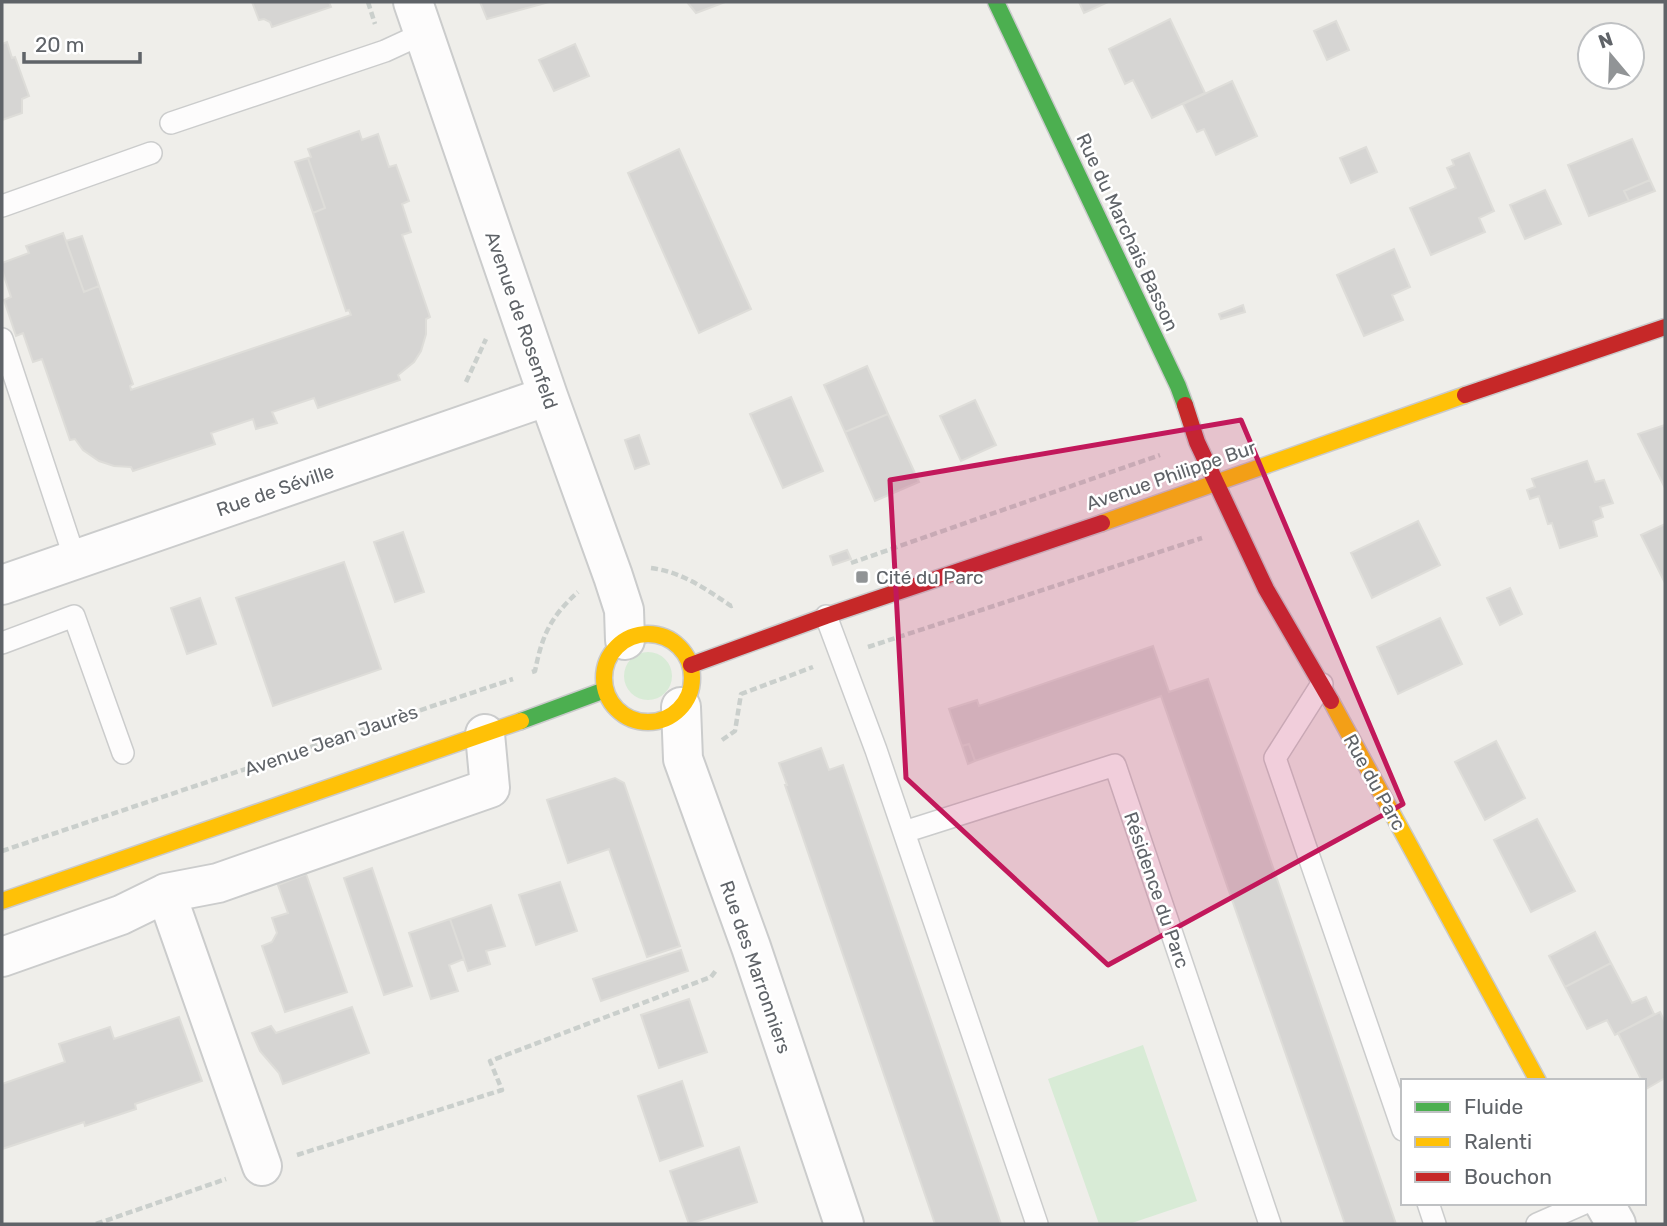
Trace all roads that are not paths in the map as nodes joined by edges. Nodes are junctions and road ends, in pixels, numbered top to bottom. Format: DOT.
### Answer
graph roads {
  1 [pos="996,2"];
  2 [pos="418,18"];
  3 [pos="171,123"];
  4 [pos="150,153"];
  5 [pos="2,206"];
  6 [pos="1665,327"];
  7 [pos="2,339"];
  8 [pos="548,396"];
  9 [pos="1215,482"];
  10 [pos="75,559"];
  11 [pos="2,585"];
  12 [pos="826,616"];
  13 [pos="625,640"];
  14 [pos="2,643"];
  15 [pos="691,665"];
  16 [pos="1322,684"];
  17 [pos="606,690"];
  18 [pos="681,707"];
  19 [pos="485,734"];
  20 [pos="123,753"];
  21 [pos="904,832"];
  22 [pos="166,893"];
  23 [pos="2,901"];
  24 [pos="2,957"];
  25 [pos="1537,1079"];
  26 [pos="1401,1124"];
  27 [pos="262,1166"];
  28 [pos="1429,1205"];
  29 [pos="1580,1205"];
  30 [pos="1605,1205"];
  31 [pos="844,1224"];
  32 [pos="1037,1224"];
  33 [pos="1270,1224"];
  34 [pos="1435,1224"];
  35 [pos="1537,1224"];
  36 [pos="1616,1224"];
  1 -- 9 [label="street, Rue du Marchais Basson"];
  2 -- 3 [label="lane"];
  2 -- 8 [label="street, Avenue de Rosenfeld"];
  4 -- 5 [label="lane"];
  6 -- 9 [label="street, Avenue Philippe Bur"];
  7 -- 10 [label="lane"];
  8 -- 10 [label="street, Rue de Séville"];
  8 -- 13 [label="street, Avenue de Rosenfeld"];
  9 -- 12 [label="street, Avenue Philippe Bur"];
  9 -- 16 [label="street, Rue du Parc"];
  10 -- 11 [label="street, Rue de Séville"];
  12 -- 15 [label="street, Avenue Philippe Bur"];
  12 -- 21 [label="lane"];
  13 -- 15 [label="street"];
  13 -- 17 [label="street"];
  14 -- 20 [label="lane"];
  15 -- 18 [label="street"];
  16 -- 25 [label="street, Rue du Parc"];
  16 -- 26 [label="lane"];
  17 -- 18 [label="street"];
  17 -- 19 [label="street"];
  18 -- 31 [label="street, Rue des Marronniers"];
  19 -- 22 [label="street"];
  19 -- 23 [label="street"];
  21 -- 32 [label="lane"];
  21 -- 33 [label="lane, Résidence du Parc"];
  22 -- 24 [label="street"];
  22 -- 27 [label="street"];
  28 -- 34 [label="lane"];
  29 -- 35 [label="lane"];
  30 -- 36 [label="street"];
}
